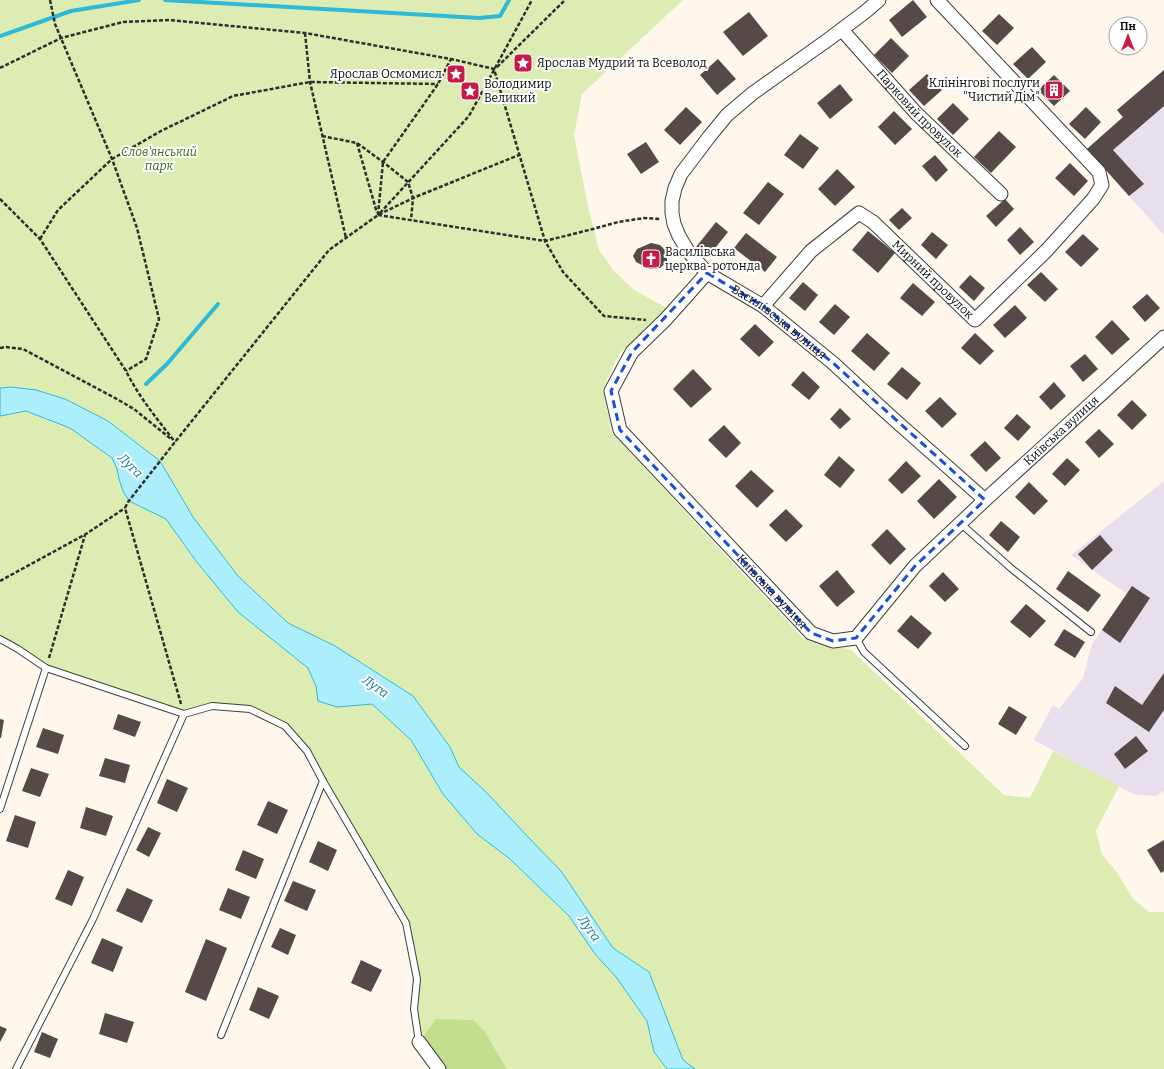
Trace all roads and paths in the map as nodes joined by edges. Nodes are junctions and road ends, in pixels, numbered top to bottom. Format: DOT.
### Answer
graph roads {
  1 [pos="50,0"];
  2 [pos="532,0"];
  3 [pos="565,0"];
  4 [pos="879,0"];
  5 [pos="937,0"];
  6 [pos="842,30"];
  7 [pos="305,33"];
  8 [pos="61,38"];
  9 [pos="451,59"];
  10 [pos="0,68"];
  11 [pos="494,69"];
  12 [pos="310,82"];
  13 [pos="438,84"];
  14 [pos="322,136"];
  15 [pos="357,142"];
  16 [pos="519,155"];
  17 [pos="112,158"];
  18 [pos="383,162"];
  19 [pos="408,182"];
  20 [pos="1001,194"];
  21 [pos="412,198"];
  22 [pos="0,199"];
  23 [pos="378,215"];
  24 [pos="661,219"];
  25 [pos="412,220"];
  26 [pos="346,238"];
  27 [pos="40,239"];
  28 [pos="545,241"];
  29 [pos="707,273"];
  30 [pos="763,306"];
  31 [pos="663,322"];
  32 [pos="1164,336"];
  33 [pos="0,348"];
  34 [pos="126,370"];
  35 [pos="175,442"];
  36 [pos="985,500"];
  37 [pos="124,508"];
  38 [pos="960,523"];
  39 [pos="86,534"];
  40 [pos="0,581"];
  41 [pos="1091,632"];
  42 [pos="856,638"];
  43 [pos="0,639"];
  44 [pos="46,668"];
  45 [pos="184,714"];
  46 [pos="965,746"];
  47 [pos="323,781"];
  48 [pos="0,809"];
  49 [pos="221,1036"];
  50 [pos="419,1042"];
  51 [pos="16,1069"];
  52 [pos="439,1069"];
  1 -- 8 [label="path"];
  2 -- 11 [label="path"];
  3 -- 11 [label="path"];
  4 -- 6 [label="street, Василівська вулиця"];
  5 -- 30 [label="street, Мирний провулок"];
  6 -- 20 [label="street, Парковий провулок"];
  6 -- 29 [label="street, Василівська вулиця"];
  7 -- 8 [label="path"];
  7 -- 9 [label="path"];
  7 -- 12 [label="path"];
  8 -- 10 [label="path"];
  8 -- 17 [label="path"];
  9 -- 11 [label="path"];
  9 -- 13 [label="path"];
  11 -- 16 [label="path"];
  11 -- 19 [label="path"];
  12 -- 13 [label="path"];
  12 -- 14 [label="path"];
  12 -- 17 [label="path"];
  13 -- 18 [label="path"];
  14 -- 15 [label="path"];
  14 -- 26 [label="path"];
  15 -- 18 [label="path"];
  15 -- 23 [label="path"];
  16 -- 21 [label="path"];
  16 -- 28 [label="path"];
  17 -- 27 [label="path"];
  17 -- 34 [label="path"];
  18 -- 19 [label="path"];
  18 -- 23 [label="path"];
  19 -- 21 [label="path"];
  19 -- 23 [label="path"];
  21 -- 23 [label="path"];
  21 -- 25 [label="path"];
  22 -- 27 [label="path"];
  23 -- 25 [label="path"];
  23 -- 26 [label="path"];
  24 -- 28 [label="path"];
  25 -- 28 [label="path"];
  26 -- 35 [label="path"];
  27 -- 34 [label="path"];
  28 -- 31 [label="path"];
  29 -- 30 [label="street, Василівська вулиця"];
  29 -- 31 [label="street, Київська вулиця"];
  30 -- 36 [label="street, Василівська вулиця"];
  31 -- 42 [label="street, Київська вулиця"];
  32 -- 36 [label="street, Київська вулиця"];
  33 -- 35 [label="path"];
  34 -- 35 [label="path"];
  35 -- 37 [label="path"];
  36 -- 38 [label="street, Київська вулиця"];
  37 -- 39 [label="path"];
  37 -- 45 [label="path"];
  38 -- 41 [label="lane"];
  38 -- 42 [label="street, Київська вулиця"];
  39 -- 40 [label="path"];
  39 -- 44 [label="path"];
  42 -- 46 [label="lane"];
  43 -- 44 [label="lane"];
  44 -- 45 [label="lane"];
  44 -- 48 [label="lane"];
  45 -- 47 [label="lane"];
  45 -- 51 [label="lane"];
  47 -- 49 [label="lane"];
  47 -- 50 [label="lane"];
  50 -- 52 [label="street"];
}
